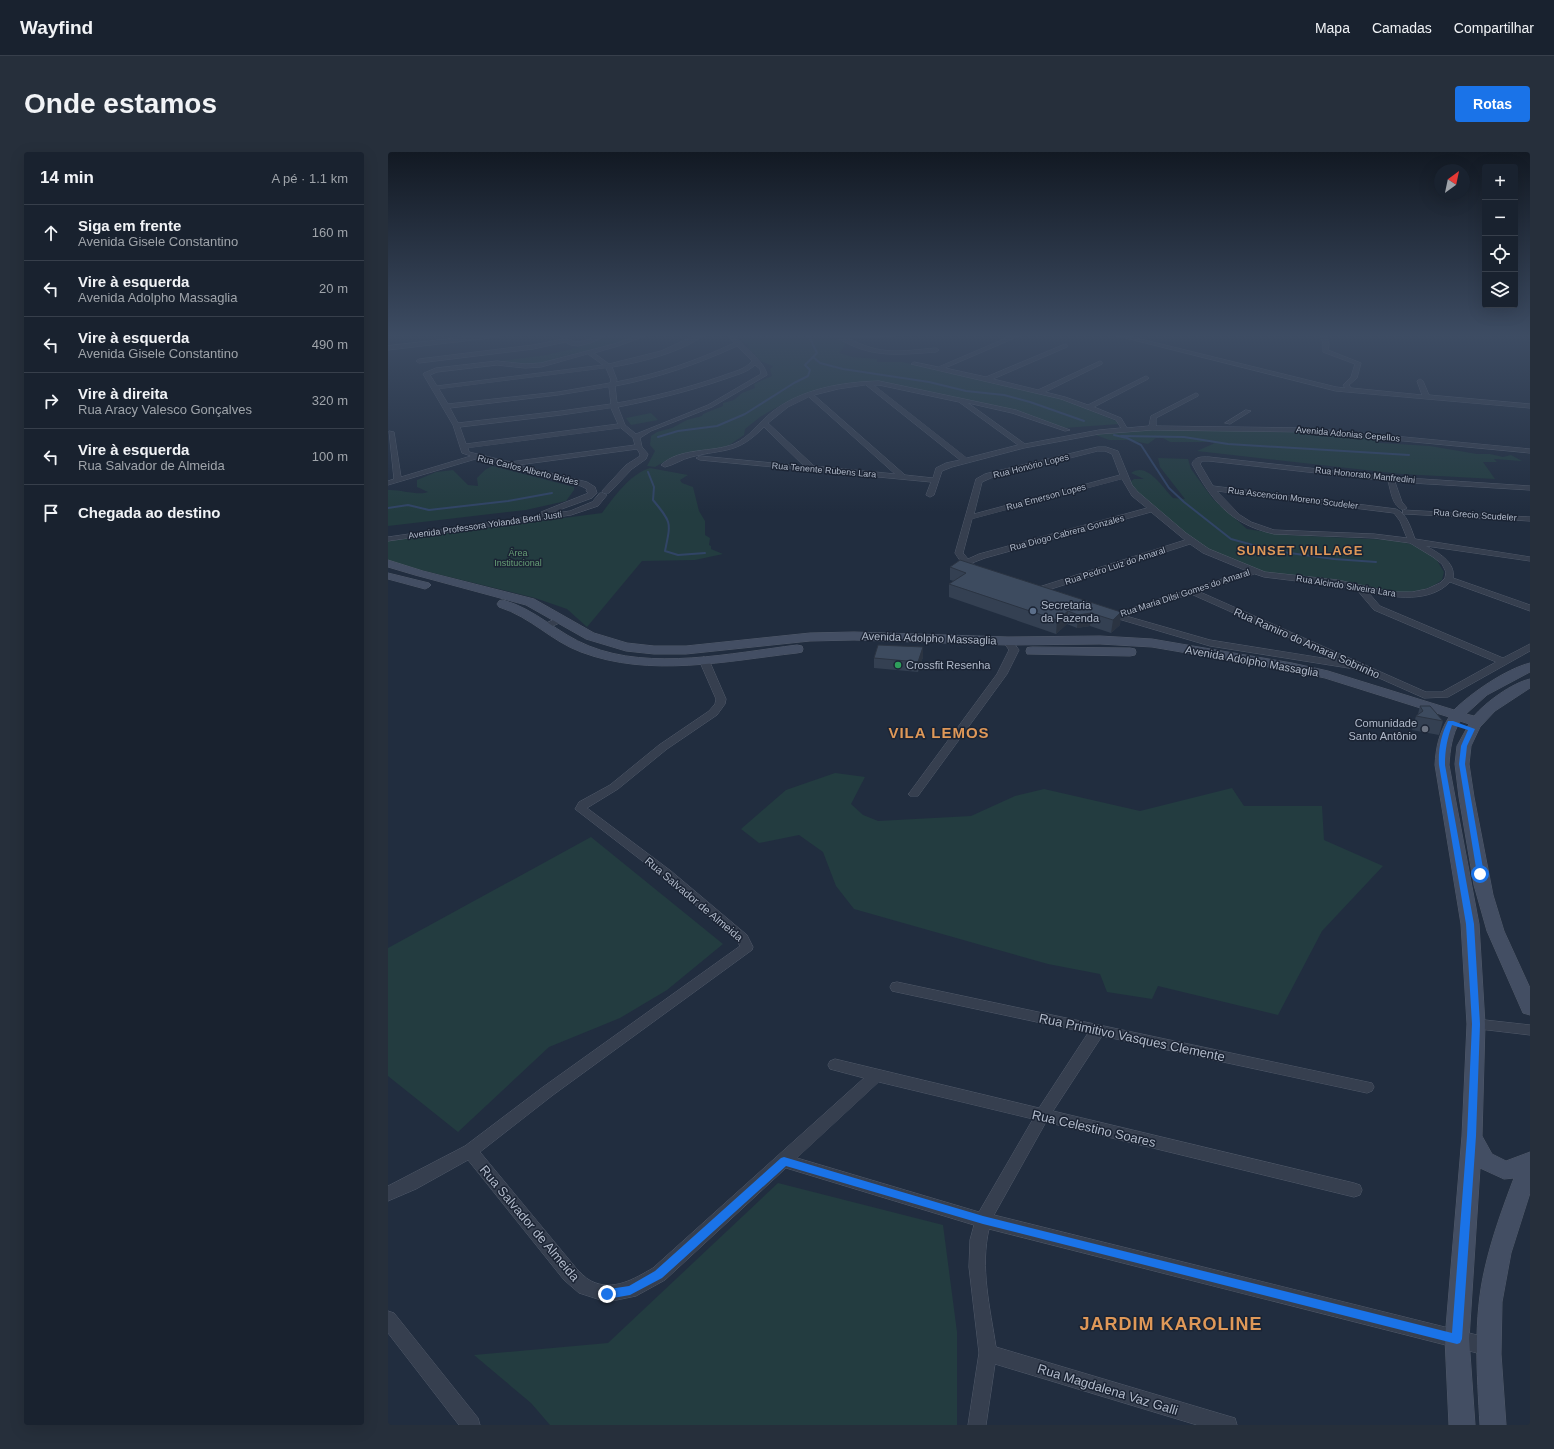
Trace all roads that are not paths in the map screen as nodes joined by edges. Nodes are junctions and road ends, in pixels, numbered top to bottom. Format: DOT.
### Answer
graph roads {
  1 [pos="438,393"];
  2 [pos="551,393"];
  3 [pos="613,393"];
  4 [pos="667,393"];
  5 [pos="732,393"];
  6 [pos="815,393"];
  7 [pos="880,393"];
  8 [pos="927,393"];
  9 [pos="1043,393"];
  10 [pos="1116,393"];
  11 [pos="1376,393"];
  12 [pos="1425,393"];
  13 [pos="810,395"];
  14 [pos="1196,395"];
  15 [pos="1427,398"];
  16 [pos="960,401"];
  17 [pos="982,404"];
  18 [pos="446,406"];
  19 [pos="614,406"];
  20 [pos="1530,406"];
  21 [pos="1088,408"];
  22 [pos="972,409"];
  23 [pos="1248,411"];
  24 [pos="1153,417"];
  25 [pos="764,422"];
  26 [pos="1228,423"];
  27 [pos="456,425"];
  28 [pos="1122,425"];
  29 [pos="622,426"];
  30 [pos="1152,427"];
  31 [pos="391,432"];
  32 [pos="1065,432"];
  33 [pos="1077,436"];
  34 [pos="636,437"];
  35 [pos="1083,440"];
  36 [pos="1050,441"];
  37 [pos="1024,446"];
  38 [pos="463,447"];
  39 [pos="639,447"];
  40 [pos="1530,447"];
  41 [pos="1098,449"];
  42 [pos="1530,451"];
  43 [pos="476,456"];
  44 [pos="713,456"];
  45 [pos="539,460"];
  46 [pos="966,461"];
  47 [pos="509,465"];
  48 [pos="665,465"];
  49 [pos="812,469"];
  50 [pos="530,470"];
  51 [pos="1125,476"];
  52 [pos="903,477"];
  53 [pos="1391,479"];
  54 [pos="398,480"];
  55 [pos="935,480"];
  56 [pos="388,483"];
  57 [pos="1209,488"];
  58 [pos="1530,488"];
  59 [pos="608,489"];
  60 [pos="587,490"];
  61 [pos="930,495"];
  62 [pos="568,504"];
  63 [pos="595,504"];
  64 [pos="1152,509"];
  65 [pos="1400,509"];
  66 [pos="582,510"];
  67 [pos="968,518"];
  68 [pos="1530,519"];
  69 [pos="388,534"];
  70 [pos="388,539"];
  71 [pos="1191,541"];
  72 [pos="1412,541"];
  73 [pos="1446,546"];
  74 [pos="959,553"];
  75 [pos="1436,555"];
  76 [pos="982,556"];
  77 [pos="1530,559"];
  78 [pos="388,563"];
  79 [pos="966,563"];
  80 [pos="1255,571"];
  81 [pos="986,573"];
  82 [pos="388,576"];
  83 [pos="1449,578"];
  84 [pos="1361,589"];
  85 [pos="1190,591"];
  86 [pos="1054,595"];
  87 [pos="1530,608"];
  88 [pos="1096,609"];
  89 [pos="1115,616"];
  90 [pos="561,619"];
  91 [pos="546,626"];
  92 [pos="1299,640"];
  93 [pos="1011,645"];
  94 [pos="1530,647"];
  95 [pos="724,653"];
  96 [pos="1290,656"];
  97 [pos="704,660"];
  98 [pos="1505,662"];
  99 [pos="1530,666"];
  100 [pos="1364,668"];
  101 [pos="1530,683"];
  102 [pos="1426,700"];
  103 [pos="1469,700"];
  104 [pos="1453,719"];
  105 [pos="1475,726"];
  106 [pos="914,794"];
  107 [pos="897,987"];
  108 [pos="1530,1008"];
  109 [pos="1476,1024"];
  110 [pos="1098,1030"];
  111 [pos="1530,1030"];
  112 [pos="835,1065"];
  113 [pos="878,1075"];
  114 [pos="1366,1087"];
  115 [pos="1042,1116"];
  116 [pos="1472,1136"];
  117 [pos="470,1151"];
  118 [pos="784,1161"];
  119 [pos="1530,1161"];
  120 [pos="1530,1164"];
  121 [pos="1354,1190"];
  122 [pos="388,1194"];
  123 [pos="983,1220"];
  124 [pos="388,1319"];
  125 [pos="1457,1339"];
  126 [pos="1489,1347"];
  127 [pos="988,1353"];
  128 [pos="471,1425"];
  129 [pos="977,1425"];
  130 [pos="1228,1425"];
  131 [pos="1462,1425"];
  132 [pos="1493,1425"];
  1 -- 18 [label="street, Rua Carlos Alberto Brides"];
  2 -- 18 [label="street"];
  3 -- 19 [label="street"];
  4 -- 19 [label="street"];
  5 -- 34 [label="street"];
  6 -- 13 [label="street"];
  7 -- 46 [label="street"];
  8 -- 16 [label="street"];
  9 -- 21 [label="street"];
  10 -- 21 [label="street"];
  11 -- 15 [label="street"];
  12 -- 15 [label="street"];
  13 -- 25 [label="street"];
  13 -- 52 [label="street"];
  14 -- 24 [label="street"];
  15 -- 20 [label="street"];
  16 -- 17 [label="street"];
  16 -- 22 [label="street"];
  17 -- 22 [label="street"];
  17 -- 32 [label="street"];
  18 -- 27 [label="street, Rua Carlos Alberto Brides"];
  19 -- 27 [label="street"];
  19 -- 29 [label="street"];
  21 -- 28 [label="street"];
  22 -- 37 [label="street"];
  23 -- 26 [label="street"];
  24 -- 28 [label="street"];
  24 -- 30 [label="street"];
  25 -- 44 [label="street"];
  25 -- 49 [label="street"];
  26 -- 30 [label="street, Avenida Adonias Cepellos"];
  26 -- 40 [label="street, Avenida Adonias Cepellos"];
  27 -- 38 [label="street, Rua Carlos Alberto Brides"];
  28 -- 30 [label="street, Avenida Adonias Cepellos"];
  28 -- 32 [label="street, Avenida Adonias Cepellos"];
  28 -- 33 [label="street, Avenida Adonias Cepellos"];
  29 -- 34 [label="street"];
  29 -- 38 [label="street"];
  30 -- 42 [label="street, Avenida Adonias Cepellos"];
  31 -- 54 [label="street"];
  32 -- 33 [label="street"];
  32 -- 36 [label="street, Avenida Adonias Cepellos"];
  33 -- 35 [label="street"];
  33 -- 36 [label="street, Avenida Adonias Cepellos"];
  34 -- 39 [label="street"];
  36 -- 37 [label="street"];
  37 -- 46 [label="street"];
  38 -- 43 [label="street, Rua Carlos Alberto Brides"];
  39 -- 45 [label="street"];
  39 -- 59 [label="street"];
  41 -- 51 [label="street, Rua Alcindo Silveira Lara"];
  41 -- 67 [label="street, Rua Honório Lopes"];
  43 -- 47 [label="street, Rua Carlos Alberto Brides"];
  43 -- 54 [label="street"];
  44 -- 48 [label="street, Rua Tenente Rubens Lara"];
  44 -- 49 [label="street, Rua Tenente Rubens Lara"];
  45 -- 47 [label="street"];
  45 -- 50 [label="street"];
  46 -- 55 [label="street"];
  47 -- 50 [label="street, Rua Carlos Alberto Brides"];
  49 -- 52 [label="street, Rua Tenente Rubens Lara"];
  50 -- 60 [label="street, Rua Carlos Alberto Brides"];
  51 -- 64 [label="street, Rua Alcindo Silveira Lara"];
  51 -- 67 [label="street, Rua Emerson Lopes"];
  52 -- 55 [label="street, Rua Tenente Rubens Lara"];
  53 -- 57 [label="street, Rua Honorato Manfredini"];
  53 -- 58 [label="street, Rua Honorato Manfredini"];
  53 -- 65 [label="street"];
  54 -- 56 [label="street"];
  55 -- 61 [label="street"];
  57 -- 65 [label="street, Rua Ascencion Moreno Scudeler"];
  57 -- 72 [label="street"];
  59 -- 60 [label="street, Rua Carlos Alberto Brides"];
  59 -- 63 [label="street"];
  59 -- 63 [label="street"];
  60 -- 62 [label="street, Avenida Professora Yolanda Berti Justi"];
  62 -- 66 [label="street, Avenida Professora Yolanda Berti Justi"];
  62 -- 69 [label="street, Avenida Professora Yolanda Berti Justi"];
  63 -- 66 [label="street, Avenida Professora Yolanda Berti Justi"];
  64 -- 71 [label="street, Rua Alcindo Silveira Lara"];
  64 -- 76 [label="street, Rua Diogo Cabrera Gonzales"];
  65 -- 68 [label="street, Rua Grecio Scudeler"];
  65 -- 72 [label="street"];
  66 -- 70 [label="street, Avenida Professora Yolanda Berti Justi"];
  67 -- 74 [label="street, Rua Honório Lopes"];
  71 -- 80 [label="street, Rua Alcindo Silveira Lara"];
  71 -- 86 [label="street, Rua Pedro Luiz do Amaral"];
  72 -- 73 [label="street"];
  72 -- 75 [label="street"];
  73 -- 75 [label="street"];
  73 -- 77 [label="street"];
  74 -- 76 [label="street, Rua Diogo Cabrera Gonzales"];
  74 -- 79 [label="street"];
  75 -- 83 [label="street"];
  76 -- 79 [label="street, Rua Diogo Cabrera Gonzales"];
  78 -- 90 [label="main road, Avenida Adolpho Massaglia"];
  79 -- 81 [label="street"];
  80 -- 84 [label="street, Rua Alcindo Silveira Lara"];
  80 -- 85 [label="street, Rua Maria Dilsi Gomes do Amaral"];
  82 -- 91 [label="main road, Avenida Adolpho Massaglia"];
  83 -- 84 [label="street, Rua Alcindo Silveira Lara"];
  83 -- 87 [label="street"];
  84 -- 98 [label="street"];
  85 -- 89 [label="street, Rua Maria Dilsi Gomes do Amaral"];
  85 -- 92 [label="street, Rua Ramiro do Amaral Sobrinho"];
  88 -- 89 [label="street"];
  89 -- 96 [label="street"];
  90 -- 91 [label="street"];
  90 -- 95 [label="main road, Avenida Adolpho Massaglia"];
  91 -- 97 [label="main road, Avenida Adolpho Massaglia"];
  92 -- 96 [label="street"];
  92 -- 100 [label="street, Rua Ramiro do Amaral Sobrinho"];
  93 -- 95 [label="main road, Avenida Adolpho Massaglia"];
  93 -- 102 [label="main road, Avenida Adolpho Massaglia"];
  93 -- 104 [label="main road, Avenida Adolpho Massaglia"];
  93 -- 106 [label="street"];
  94 -- 98 [label="street"];
  95 -- 97 [label="main road, Avenida Adolpho Massaglia"];
  96 -- 100 [label="street"];
  97 -- 117 [label="street, Rua Salvador de Almeida"];
  98 -- 102 [label="street"];
  99 -- 103 [label="main road"];
  100 -- 102 [label="street, Rua Ramiro do Amaral Sobrinho"];
  101 -- 105 [label="main road"];
  102 -- 103 [label="main road"];
  102 -- 104 [label="main road, Avenida Adolpho Massaglia"];
  103 -- 104 [label="main road"];
  104 -- 105 [label="main road, Avenida Adolpho Massaglia"];
  104 -- 109 [label="main road"];
  105 -- 108 [label="main road"];
  107 -- 110 [label="street, Rua Primitivo Vasques Clemente"];
  109 -- 111 [label="street"];
  109 -- 116 [label="main road"];
  110 -- 114 [label="street, Rua Primitivo Vasques Clemente"];
  110 -- 115 [label="street"];
  112 -- 113 [label="street, Rua Celestino Soares"];
  113 -- 115 [label="street, Rua Celestino Soares"];
  113 -- 118 [label="street, Rua Salvador de Almeida"];
  115 -- 121 [label="street, Rua Celestino Soares"];
  115 -- 123 [label="street"];
  116 -- 119 [label="main road"];
  116 -- 125 [label="main road"];
  117 -- 118 [label="street, Rua Salvador de Almeida"];
  117 -- 122 [label="street, Rua Salvador de Almeida"];
  118 -- 123 [label="street"];
  120 -- 126 [label="main road"];
  123 -- 125 [label="street"];
  123 -- 127 [label="street"];
  124 -- 128 [label="street"];
  125 -- 126 [label="street"];
  125 -- 131 [label="main road"];
  126 -- 132 [label="main road"];
  127 -- 129 [label="street"];
  127 -- 130 [label="street, Rua Magdalena Vaz Galli"];
}
